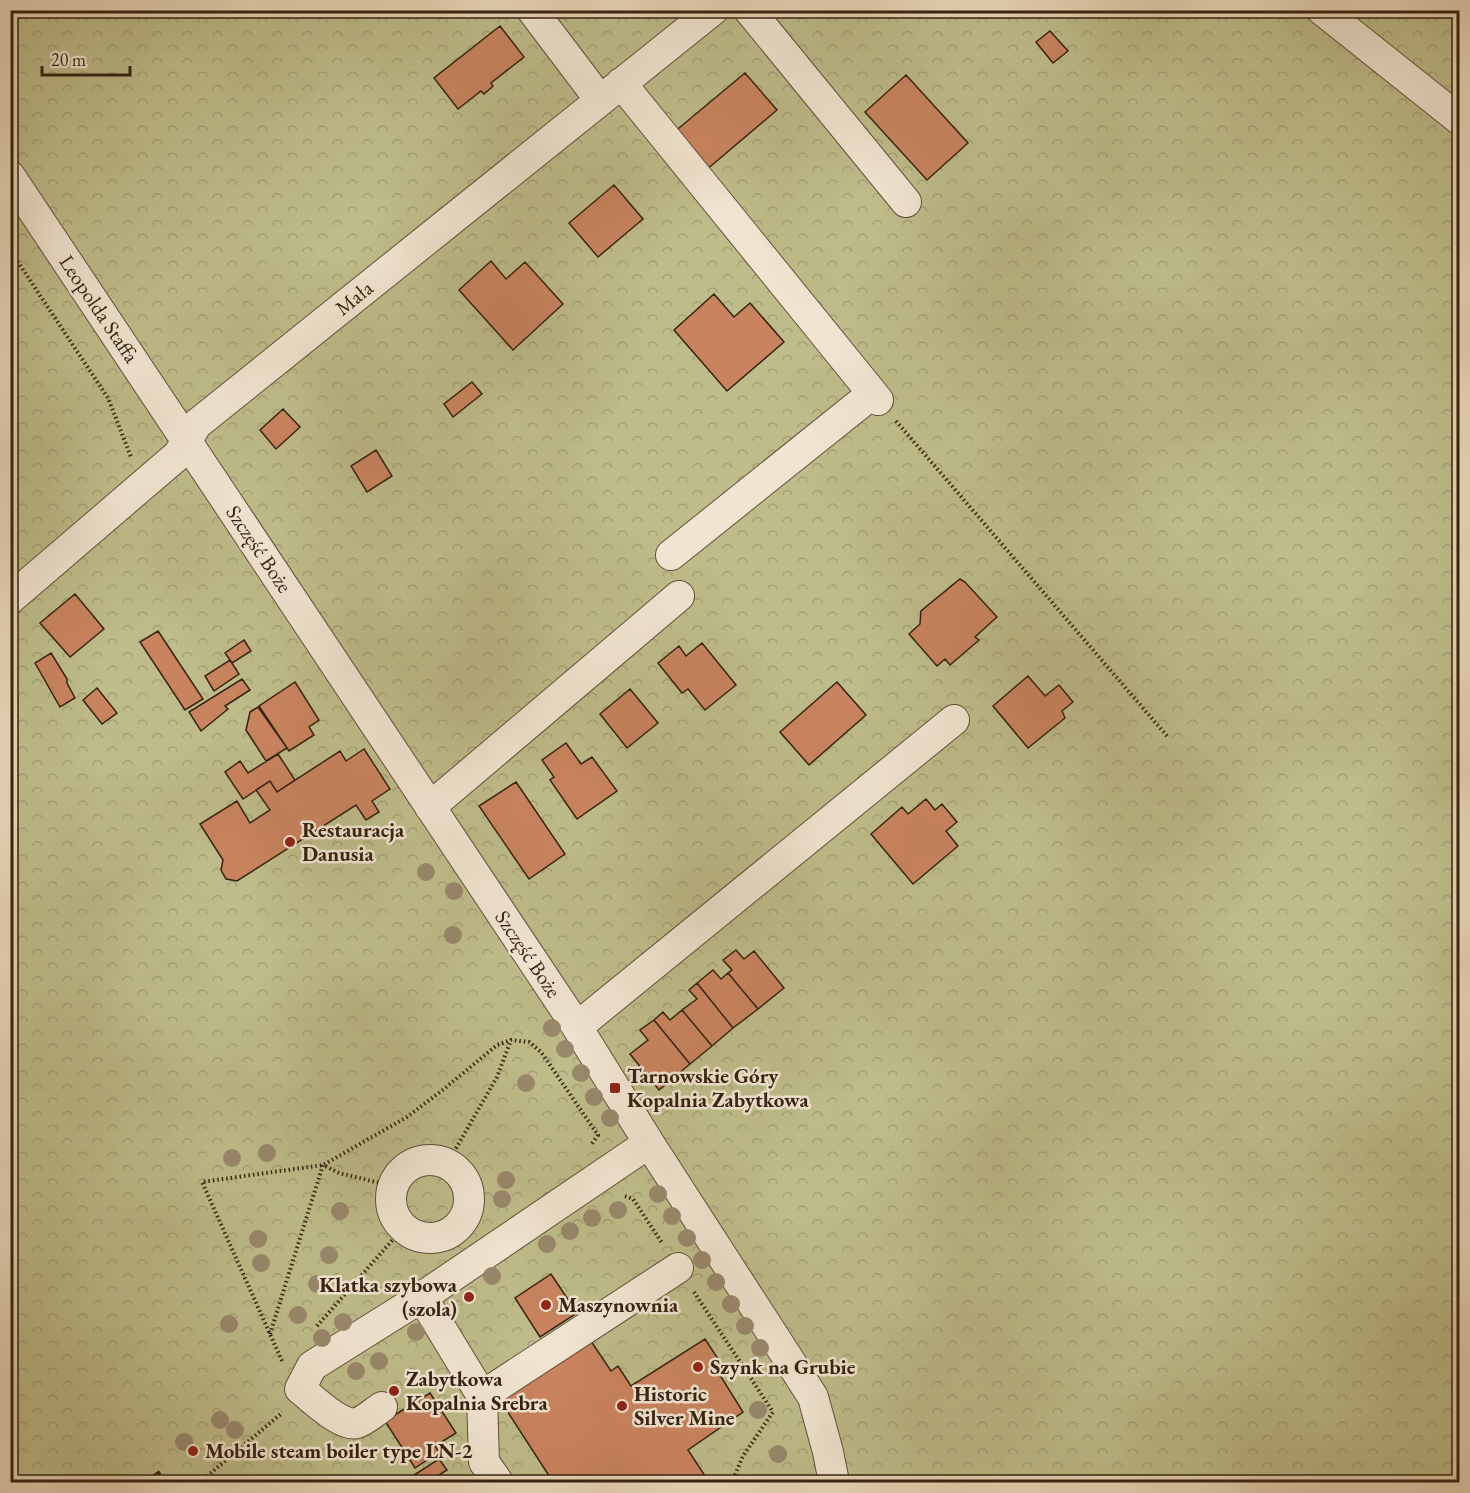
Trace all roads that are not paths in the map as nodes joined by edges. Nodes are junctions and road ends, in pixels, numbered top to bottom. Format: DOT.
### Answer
graph roads {
  1 [pos="532,10"];
  2 [pos="712,10"];
  3 [pos="749,10"];
  4 [pos="1322,10"];
  5 [pos="611,91"];
  6 [pos="1460,120"];
  7 [pos="10,177"];
  8 [pos="906,202"];
  9 [pos="187,442"];
  10 [pos="671,555"];
  11 [pos="679,596"];
  12 [pos="10,598"];
  13 [pos="954,720"];
  14 [pos="430,807"];
  15 [pos="577,1027"];
  16 [pos="649,1143"];
  17 [pos="464,1218"];
  18 [pos="515,1233"];
  19 [pos="678,1268"];
  20 [pos="422,1297"];
  21 [pos="482,1396"];
  22 [pos="382,1407"];
  23 [pos="498,1482"];
  24 [pos="834,1482"];
  1 -- 5 [label="street"];
  2 -- 5 [label="street, Mała"];
  3 -- 8 [label="street"];
  4 -- 6 [label="street"];
  5 -- 9 [label="street, Mała"];
  5 -- 10 [label="street"];
  7 -- 9 [label="street, Leopolda Staffa"];
  9 -- 12 [label="street, Mała"];
  9 -- 14 [label="street, Szczęść Boże"];
  11 -- 14 [label="street"];
  13 -- 15 [label="street"];
  14 -- 15 [label="street, Szczęść Boże"];
  15 -- 16 [label="street, Szczęść Boże"];
  16 -- 18 [label="street"];
  16 -- 24 [label="street, Szczęść Boże"];
  17 -- 17 [label="street"];
  17 -- 18 [label="street"];
  18 -- 20 [label="street"];
  19 -- 21 [label="street"];
  20 -- 21 [label="street"];
  20 -- 22 [label="street"];
  21 -- 23 [label="street"];
}
